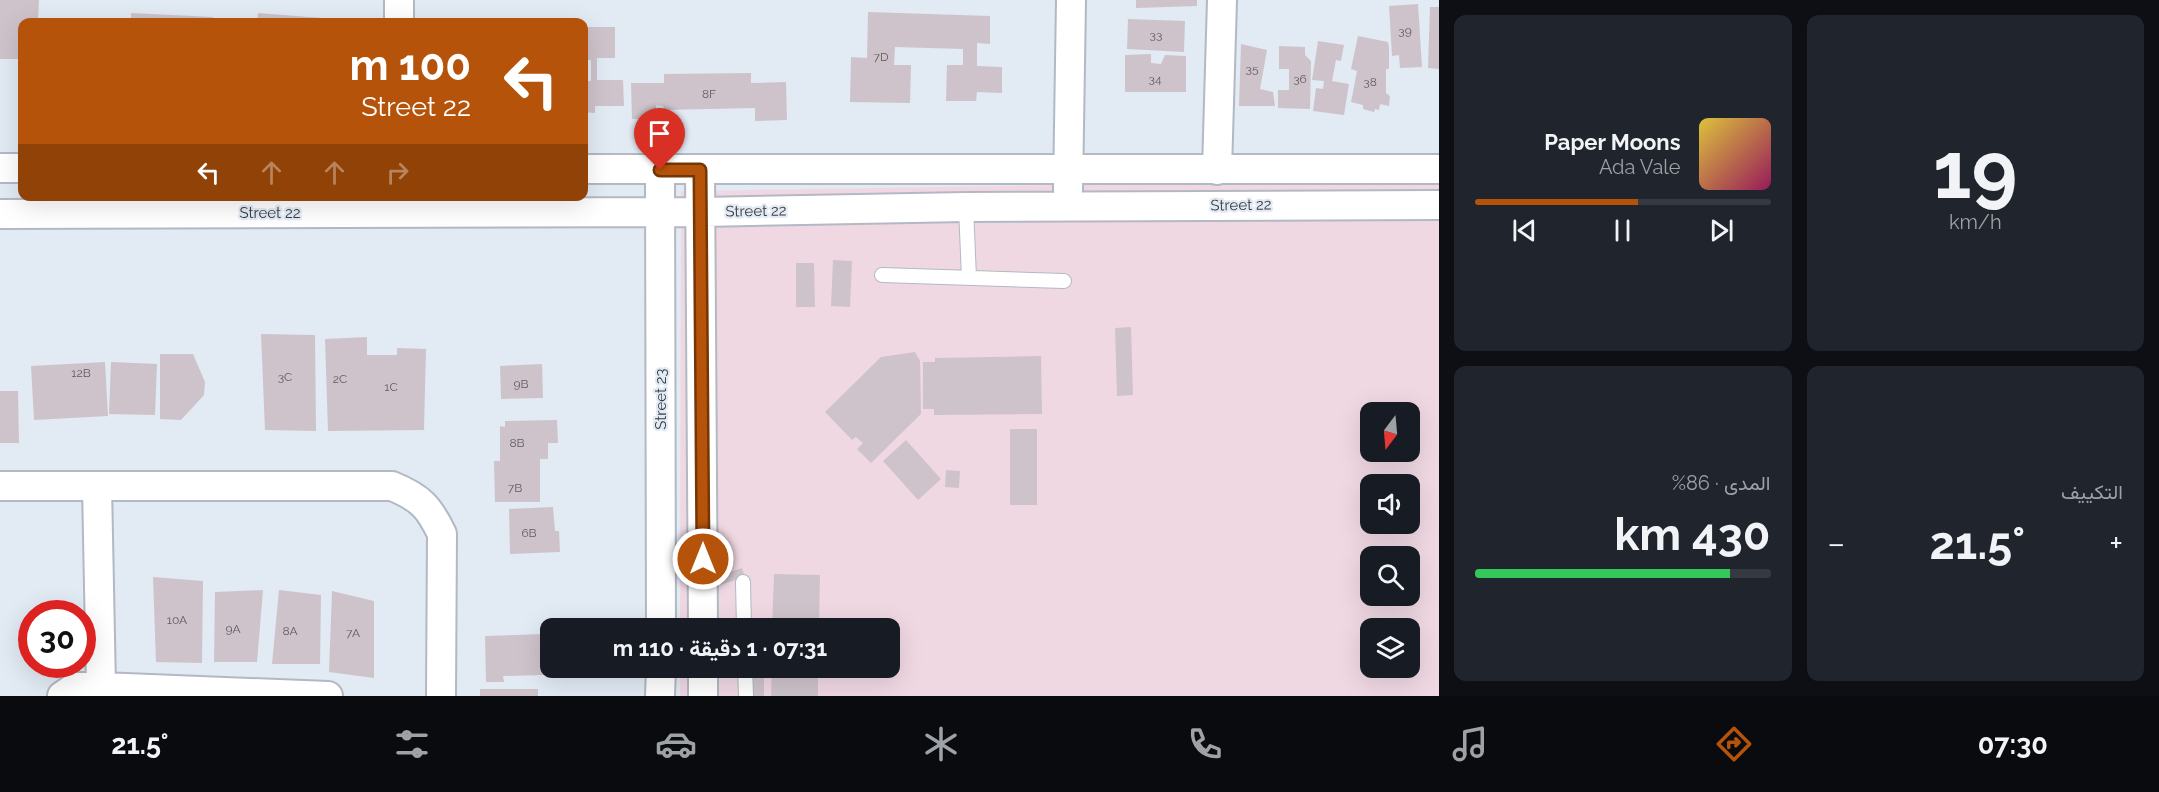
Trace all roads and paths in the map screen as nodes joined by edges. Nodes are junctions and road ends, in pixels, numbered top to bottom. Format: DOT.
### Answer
graph roads {
  1 [pos="399,0"];
  2 [pos="1071,0"];
  3 [pos="1222,0"];
  4 [pos="399,18"];
  5 [pos="0,168"];
  6 [pos="18,168"];
  7 [pos="1439,169"];
  8 [pos="588,170"];
  9 [pos="660,170"];
  10 [pos="700,170"];
  11 [pos="1068,170"];
  12 [pos="1217,170"];
  13 [pos="1439,205"];
  14 [pos="1067,206"];
  15 [pos="966,207"];
  16 [pos="660,212"];
  17 [pos="702,212"];
  18 [pos="0,214"];
  19 [pos="882,275"];
  20 [pos="969,278"];
  21 [pos="1064,281"];
  22 [pos="0,486"];
  23 [pos="97,486"];
  24 [pos="743,582"];
  25 [pos="661,618"];
  26 [pos="703,618"];
  27 [pos="744,618"];
  28 [pos="661,678"];
  29 [pos="703,678"];
  30 [pos="745,678"];
  31 [pos="101,687"];
  32 [pos="62,696"];
  33 [pos="328,696"];
  34 [pos="441,696"];
  35 [pos="660,696"];
  36 [pos="703,696"];
  37 [pos="746,696"];
  1 -- 4 [label="street"];
  2 -- 11 [label="street"];
  3 -- 12 [label="street"];
  5 -- 6 [label="street"];
  7 -- 12 [label="street"];
  8 -- 9 [label="street"];
  9 -- 10 [label="street"];
  9 -- 16 [label="street, Street 23"];
  10 -- 11 [label="street"];
  10 -- 17 [label="street"];
  11 -- 12 [label="street"];
  11 -- 14 [label="street"];
  13 -- 14 [label="street, Street 22"];
  14 -- 15 [label="street, Street 22"];
  15 -- 17 [label="street, Street 22"];
  15 -- 20 [label="lane"];
  16 -- 17 [label="street, Street 22"];
  16 -- 18 [label="street, Street 22"];
  16 -- 25 [label="street, Street 23"];
  17 -- 26 [label="street"];
  19 -- 20 [label="lane"];
  20 -- 21 [label="lane"];
  22 -- 23 [label="street"];
  23 -- 31 [label="street"];
  23 -- 34 [label="street"];
  24 -- 27 [label="lane"];
  28 -- 35 [label="street"];
  29 -- 36 [label="street"];
  30 -- 37 [label="lane"];
  31 -- 32 [label="street"];
  31 -- 33 [label="street"];
}
